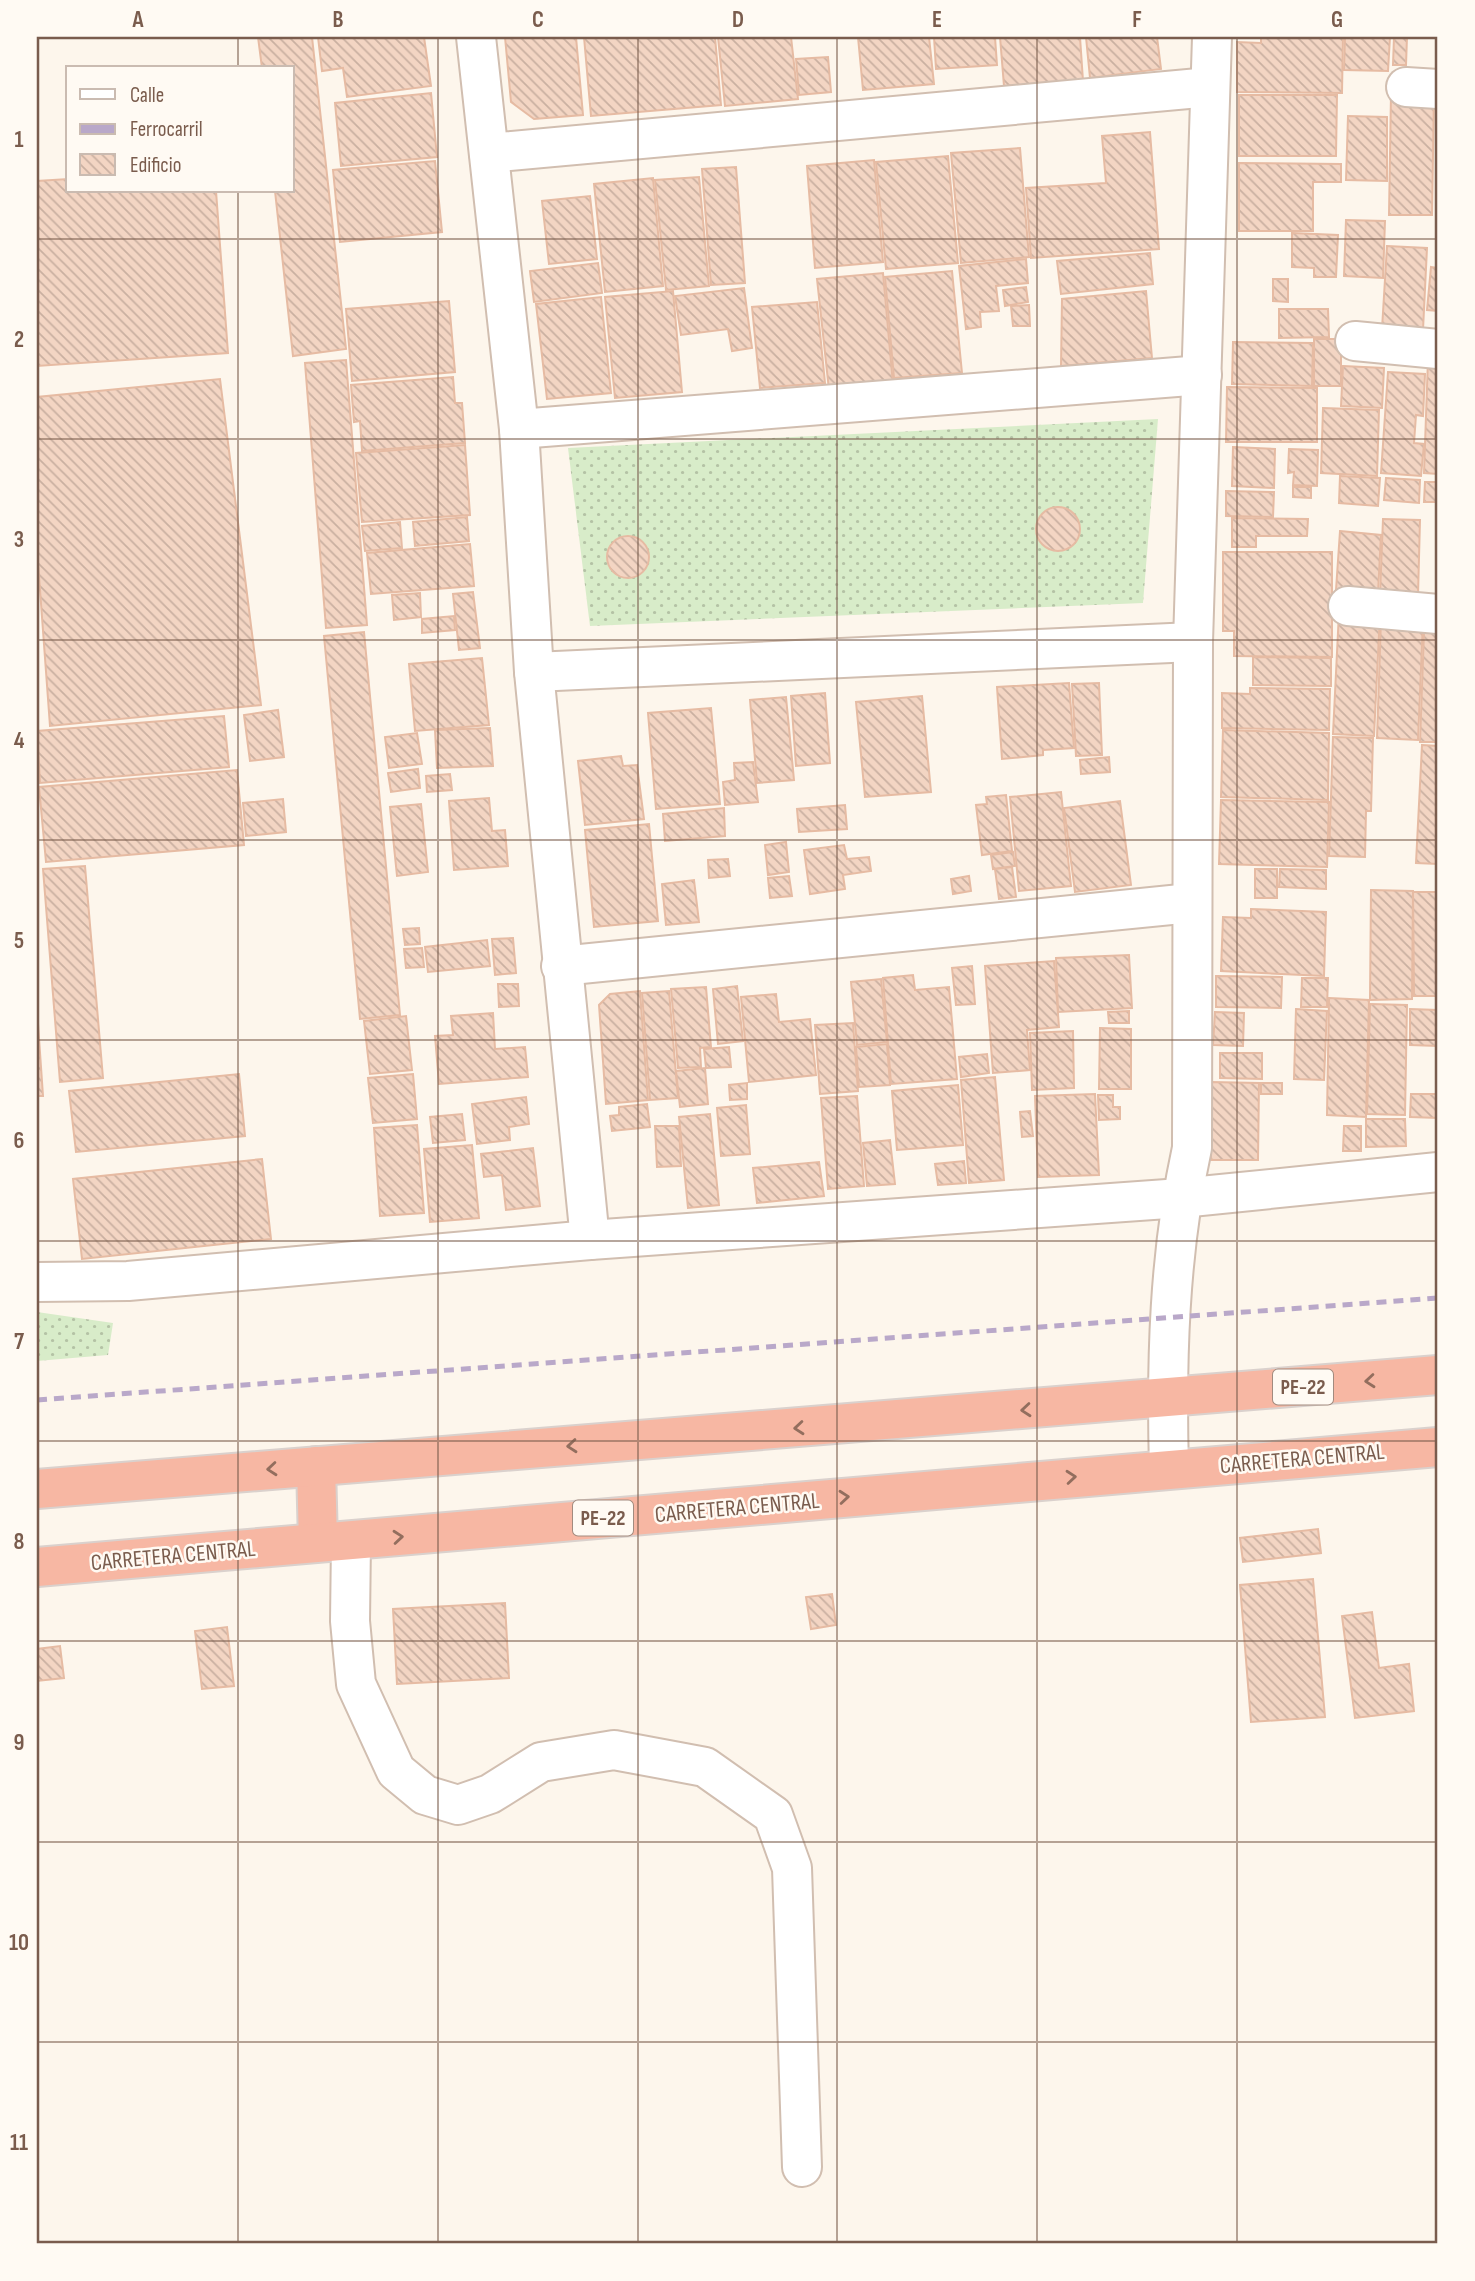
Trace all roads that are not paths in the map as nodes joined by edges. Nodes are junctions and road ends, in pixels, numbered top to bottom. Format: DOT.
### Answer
graph roads {
  1 [pos="476,37"];
  2 [pos="1212,37"];
  3 [pos="1210,86"];
  4 [pos="489,153"];
  5 [pos="1355,341"];
  6 [pos="1438,349"];
  7 [pos="1202,375"];
  8 [pos="519,429"];
  9 [pos="1348,606"];
  10 [pos="1438,614"];
  11 [pos="1194,642"];
  12 [pos="534,672"];
  13 [pos="1191,903"];
  14 [pos="562,966"];
  15 [pos="1438,1172"];
  16 [pos="1181,1198"];
  17 [pos="590,1240"];
  18 [pos="37,1282"];
  19 [pos="1438,1376"];
  20 [pos="1167,1399"];
  21 [pos="1438,1447"];
  22 [pos="316,1466"];
  23 [pos="1169,1469"];
  24 [pos="37,1489"];
  25 [pos="334,1541"];
  26 [pos="37,1567"];
  27 [pos="802,2167"];
  1 -- 4 [label="street"];
  2 -- 3 [label="street"];
  3 -- 4 [label="street"];
  3 -- 7 [label="street"];
  4 -- 8 [label="street"];
  5 -- 6 [label="street"];
  7 -- 8 [label="street"];
  7 -- 11 [label="street"];
  8 -- 12 [label="street"];
  9 -- 10 [label="street"];
  11 -- 12 [label="street"];
  11 -- 13 [label="street"];
  12 -- 14 [label="street"];
  13 -- 14 [label="street"];
  13 -- 16 [label="street"];
  14 -- 17 [label="street"];
  15 -- 16 [label="street"];
  16 -- 17 [label="street"];
  16 -- 20 [label="street"];
  17 -- 18 [label="street"];
  19 -- 20 [label="highway, PE-22, one-way"];
  20 -- 22 [label="highway, PE-22, one-way"];
  20 -- 23 [label="street"];
  21 -- 23 [label="highway, CARRETERA CENTRAL / PE-22"];
  22 -- 24 [label="highway, PE-22, one-way"];
  22 -- 25 [label="highway"];
  25 -- 23 [label="highway, CARRETERA CENTRAL / PE-22, one-way"];
  25 -- 26 [label="highway, CARRETERA CENTRAL / PE-22"];
  25 -- 27 [label="street"];
}
